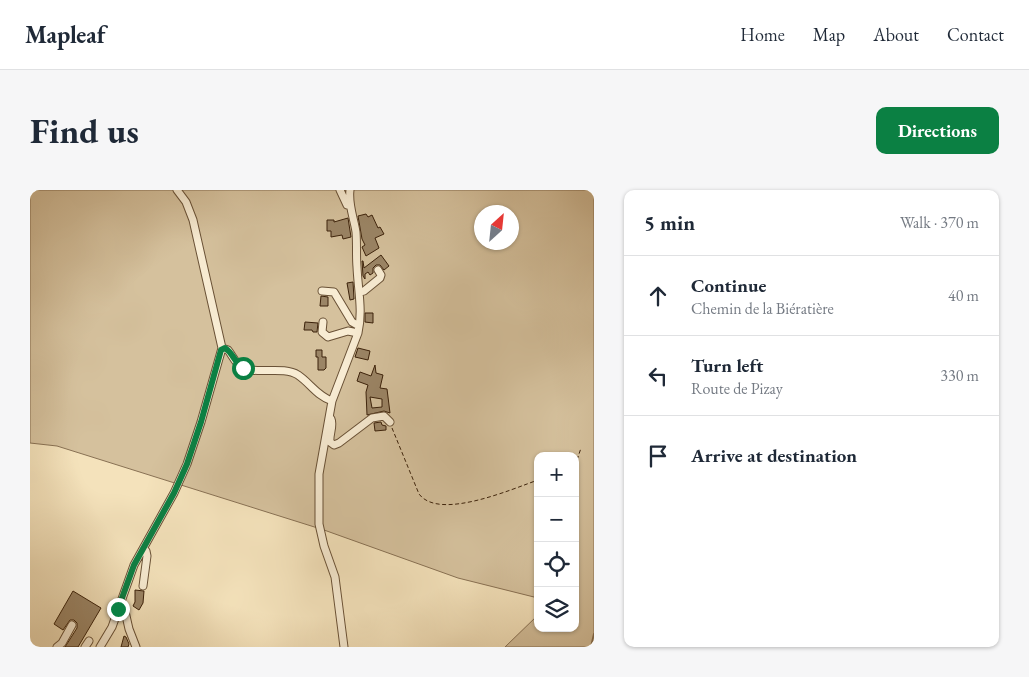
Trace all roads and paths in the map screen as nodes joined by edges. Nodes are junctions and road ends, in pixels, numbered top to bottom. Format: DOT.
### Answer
graph roads {
  1 [pos="177,190"];
  2 [pos="340,190"];
  3 [pos="350,190"];
  4 [pos="350,206"];
  5 [pos="378,270"];
  6 [pos="322,291"];
  7 [pos="360,292"];
  8 [pos="323,322"];
  9 [pos="358,330"];
  10 [pos="222,348"];
  11 [pos="332,401"];
  12 [pos="329,418"];
  13 [pos="390,422"];
  14 [pos="581,448"];
  15 [pos="579,454"];
  16 [pos="534,481"];
  17 [pos="143,549"];
  18 [pos="143,586"];
  19 [pos="121,602"];
  20 [pos="72,626"];
  21 [pos="110,631"];
  22 [pos="57,647"];
  23 [pos="100,647"];
  24 [pos="108,647"];
  25 [pos="136,647"];
  26 [pos="344,647"];
  1 -- 10 [label="street"];
  2 -- 4 [label="street"];
  3 -- 4 [label="street"];
  4 -- 7 [label="street"];
  5 -- 7 [label="street"];
  6 -- 9 [label="street"];
  7 -- 9 [label="street"];
  8 -- 9 [label="street"];
  9 -- 11 [label="street"];
  10 -- 11 [label="street"];
  10 -- 17 [label="street"];
  11 -- 12 [label="street"];
  12 -- 13 [label="street"];
  12 -- 26 [label="street"];
  13 -- 16 [label="path"];
  14 -- 15 [label="path"];
  17 -- 18 [label="street"];
  17 -- 19 [label="street"];
  19 -- 21 [label="street"];
  19 -- 25 [label="street"];
  20 -- 22 [label="street"];
  21 -- 23 [label="street"];
  21 -- 24 [label="street"];
}
